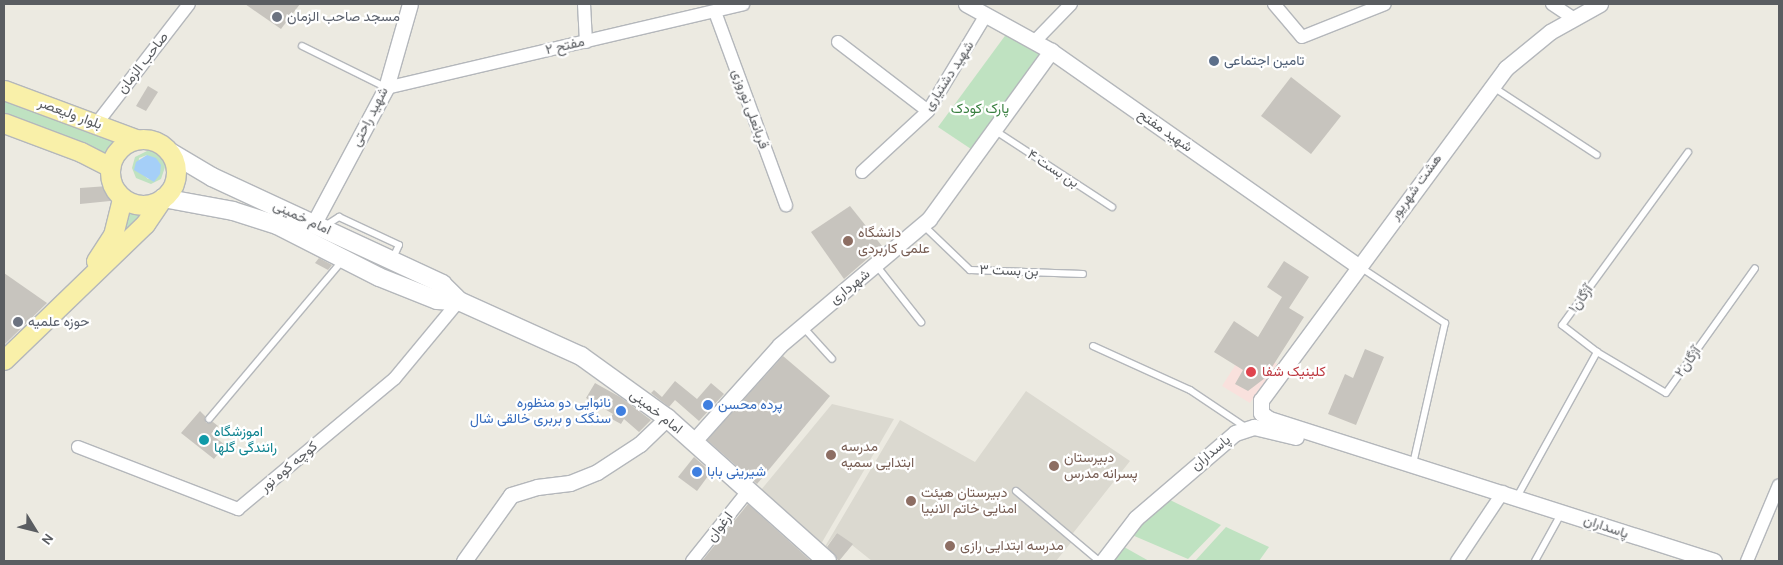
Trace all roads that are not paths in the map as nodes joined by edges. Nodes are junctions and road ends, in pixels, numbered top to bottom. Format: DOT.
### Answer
graph roads {
  1 [pos="188,4"];
  2 [pos="410,4"];
  3 [pos="584,4"];
  4 [pos="743,4"];
  5 [pos="1071,4"];
  6 [pos="1274,4"];
  7 [pos="1385,4"];
  8 [pos="1552,4"];
  9 [pos="1600,4"];
  10 [pos="975,8"];
  11 [pos="715,12"];
  12 [pos="1574,19"];
  13 [pos="586,42"];
  14 [pos="838,42"];
  15 [pos="1034,42"];
  16 [pos="302,46"];
  17 [pos="1051,52"];
  18 [pos="1492,86"];
  19 [pos="386,88"];
  20 [pos="4,90"];
  21 [pos="928,111"];
  22 [pos="4,123"];
  23 [pos="97,123"];
  24 [pos="994,130"];
  25 [pos="136,139"];
  26 [pos="170,152"];
  27 [pos="1688,152"];
  28 [pos="1597,155"];
  29 [pos="110,166"];
  30 [pos="862,172"];
  31 [pos="122,198"];
  32 [pos="163,198"];
  33 [pos="786,206"];
  34 [pos="1112,207"];
  35 [pos="318,225"];
  36 [pos="923,225"];
  37 [pos="343,260"];
  38 [pos="876,265"];
  39 [pos="1358,266"];
  40 [pos="1756,268"];
  41 [pos="1082,274"];
  42 [pos="79,288"];
  43 [pos="459,301"];
  44 [pos="921,322"];
  45 [pos="802,326"];
  46 [pos="1094,346"];
  47 [pos="1597,352"];
  48 [pos="832,359"];
  49 [pos="4,360"];
  50 [pos="1261,400"];
  51 [pos="667,418"];
  52 [pos="209,419"];
  53 [pos="1246,428"];
  54 [pos="693,442"];
  55 [pos="78,447"];
  56 [pos="1413,466"];
  57 [pos="1779,485"];
  58 [pos="1016,491"];
  59 [pos="747,492"];
  60 [pos="1502,492"];
  61 [pos="1518,497"];
  62 [pos="1563,512"];
  63 [pos="464,561"];
  64 [pos="692,561"];
  65 [pos="827,561"];
  66 [pos="1099,561"];
  67 [pos="1103,561"];
  68 [pos="1457,561"];
  69 [pos="1534,561"];
  70 [pos="1711,561"];
  71 [pos="1747,561"];
  1 -- 23 [label="street, صاحب الزمان"];
  2 -- 19 [label="street, شهید راحتی"];
  3 -- 13 [label="street"];
  4 -- 11 [label="street, مفتح ۲"];
  5 -- 15 [label="street"];
  6 -- 7 [label="street"];
  8 -- 12 [label="street"];
  9 -- 12 [label="street, هشت شهریور"];
  10 -- 15 [label="street, شهید مفتح"];
  10 -- 21 [label="street, شهید دشتیاری"];
  11 -- 13 [label="street, مفتح ۲"];
  11 -- 33 [label="street, قربانعلی نوروزی"];
  12 -- 18 [label="street, هشت شهریور"];
  13 -- 19 [label="street, مفتح ۲"];
  14 -- 21 [label="street"];
  15 -- 17 [label="street, شهید مفتح"];
  16 -- 19 [label="lane"];
  17 -- 24 [label="street, شهرداری"];
  17 -- 39 [label="street, شهید مفتح"];
  18 -- 28 [label="lane"];
  18 -- 39 [label="street, هشت شهریور"];
  19 -- 35 [label="street, شهید راحتی"];
  20 -- 23 [label="main road, بلوار ولیعصر"];
  21 -- 30 [label="street, شهید دشتیاری"];
  22 -- 29 [label="main road"];
  23 -- 25 [label="main road, بلوار ولیعصر"];
  24 -- 34 [label="lane, بن بست ۴"];
  24 -- 36 [label="street, شهرداری"];
  25 -- 26 [label="main road"];
  25 -- 29 [label="main road"];
  26 -- 32 [label="main road"];
  26 -- 35 [label="main road, امام خمینی"];
  27 -- 47 [label="lane, ۱آژگان"];
  29 -- 31 [label="main road"];
  31 -- 32 [label="main road"];
  31 -- 42 [label="main road"];
  32 -- 37 [label="main road, امام خمینی"];
  32 -- 42 [label="main road"];
  35 -- 43 [label="main road, امام خمینی"];
  36 -- 38 [label="street, شهرداری"];
  36 -- 41 [label="lane, بن بست ۳"];
  37 -- 43 [label="main road, امام خمینی"];
  37 -- 52 [label="lane"];
  38 -- 44 [label="lane"];
  38 -- 45 [label="street, شهرداری"];
  39 -- 50 [label="street, هشت شهریور"];
  39 -- 56 [label="lane"];
  40 -- 47 [label="lane, ۲آژگان"];
  42 -- 49 [label="main road"];
  43 -- 51 [label="main road, امام خمینی"];
  43 -- 55 [label="street, کوچه کوه نور"];
  45 -- 48 [label="lane"];
  45 -- 54 [label="street, شهرداری"];
  46 -- 53 [label="lane"];
  47 -- 61 [label="lane"];
  50 -- 56 [label="street, پاسداران"];
  51 -- 54 [label="main road, امام خمینی"];
  51 -- 63 [label="street"];
  53 -- 56 [label="street, پاسداران"];
  53 -- 67 [label="street, پاسداران"];
  54 -- 59 [label="main road, امام خمینی"];
  56 -- 60 [label="street, پاسداران"];
  57 -- 71 [label="street"];
  58 -- 66 [label="lane"];
  59 -- 64 [label="street, ارغوان"];
  59 -- 65 [label="main road, امام خمینی"];
  60 -- 61 [label="street, پاسداران"];
  60 -- 68 [label="street"];
  61 -- 62 [label="street, پاسداران"];
  62 -- 69 [label="lane"];
  62 -- 70 [label="street, پاسداران"];
}
